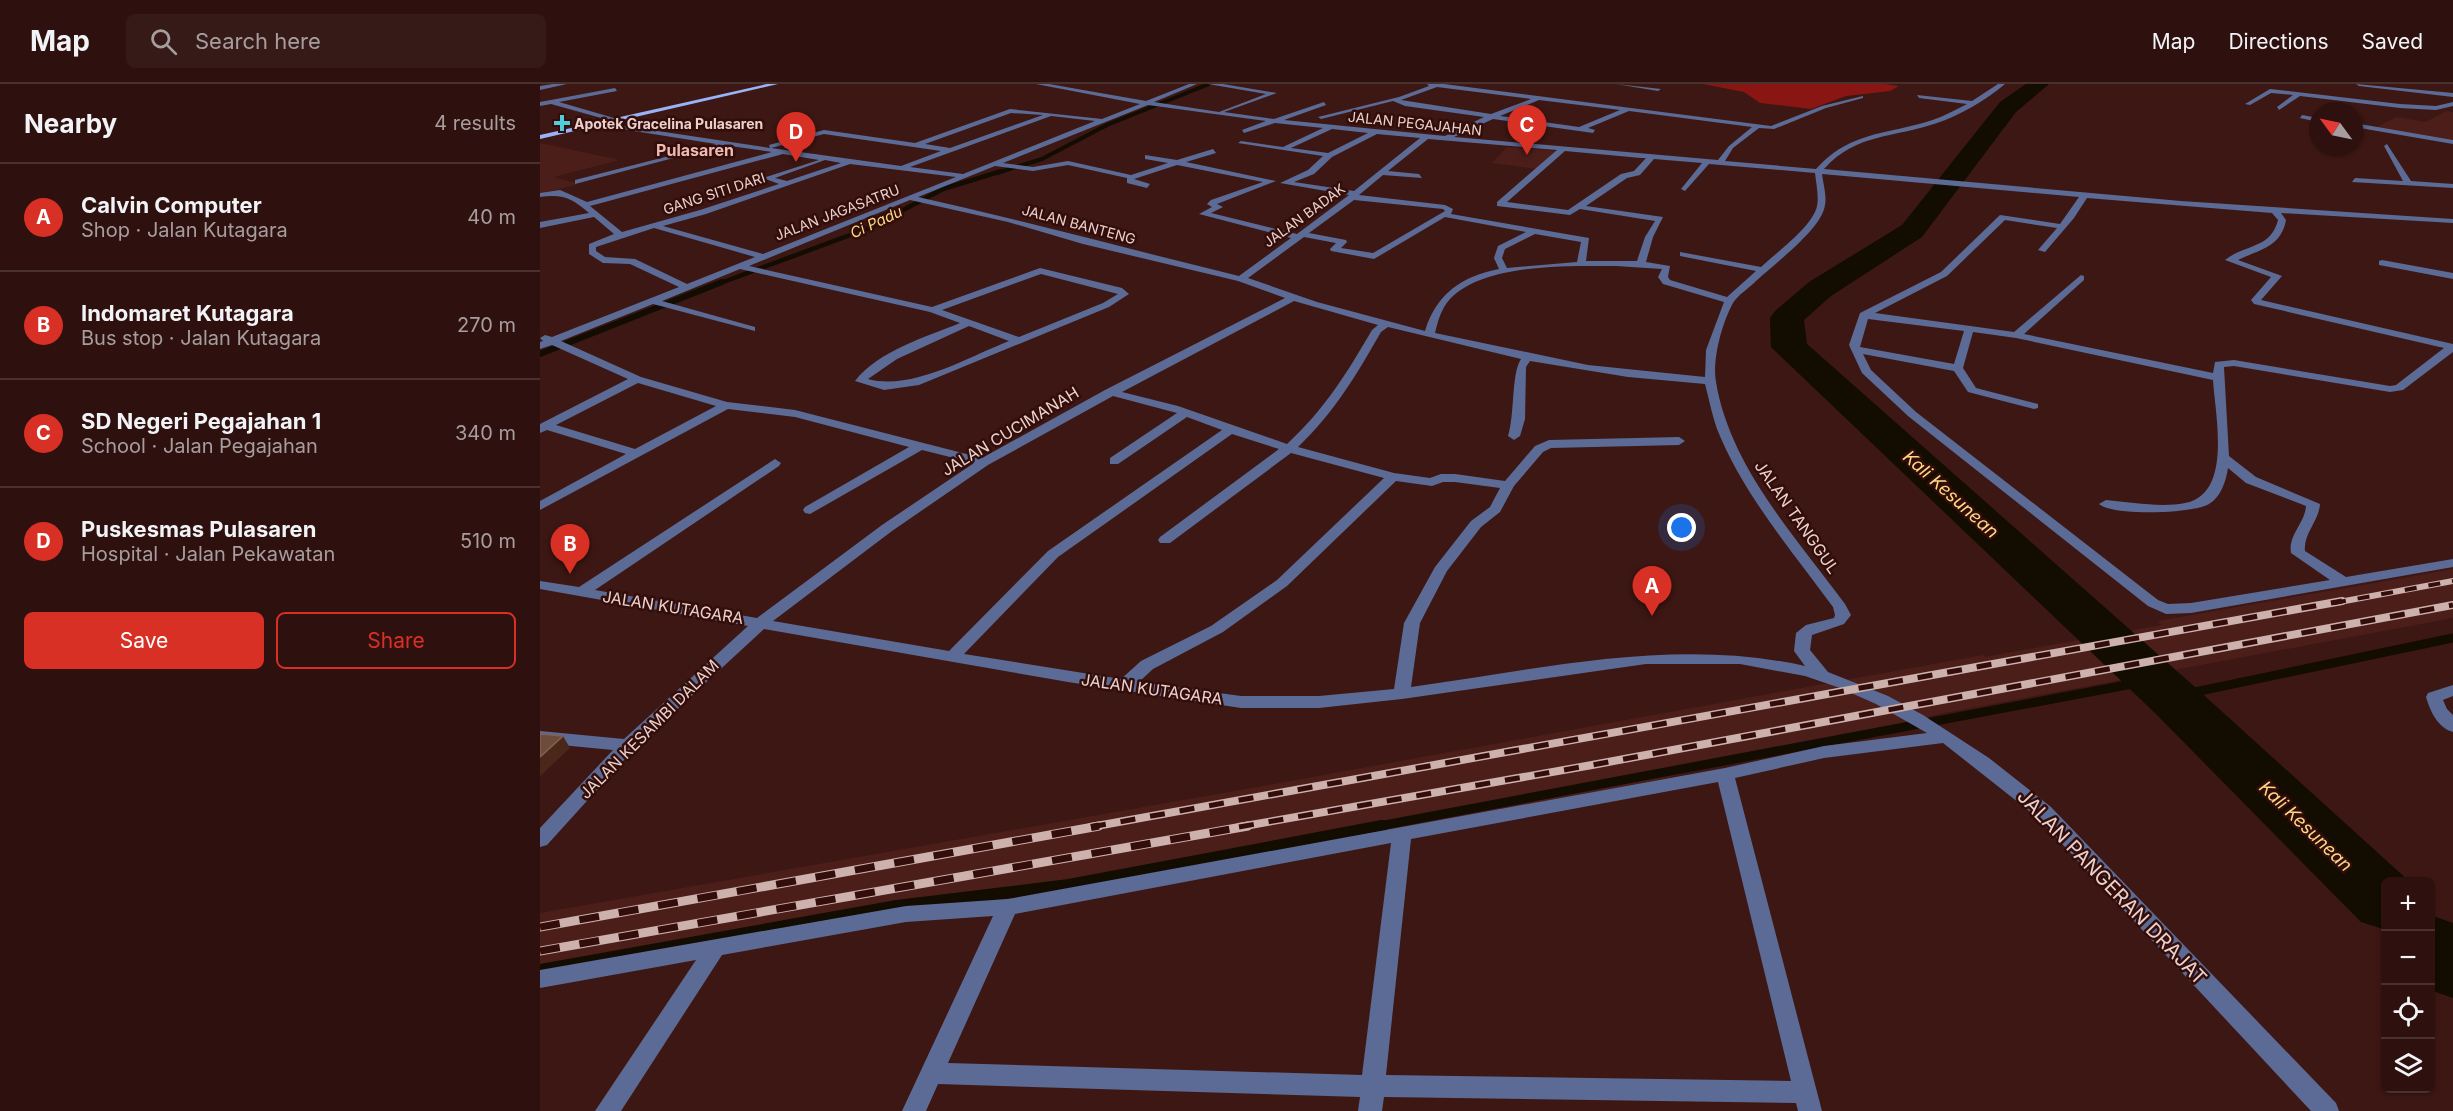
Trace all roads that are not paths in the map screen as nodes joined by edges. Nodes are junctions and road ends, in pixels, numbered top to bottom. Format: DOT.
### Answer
graph roads {
  1 [pos="564,84"];
  2 [pos="775,84"];
  3 [pos="1039,84"];
  4 [pos="1067,84"];
  5 [pos="1194,84"];
  6 [pos="1211,84"];
  7 [pos="1439,84"];
  8 [pos="1619,84"];
  9 [pos="2002,84"];
  10 [pos="2359,84"];
  11 [pos="2433,84"];
  12 [pos="1056,87"];
  13 [pos="540,88"];
  14 [pos="615,90"];
  15 [pos="1658,90"];
  16 [pos="2436,93"];
  17 [pos="2298,94"];
  18 [pos="2453,95"];
  19 [pos="1919,96"];
  20 [pos="1541,97"];
  21 [pos="1861,97"];
  22 [pos="1397,98"];
  23 [pos="2256,99"];
  24 [pos="2266,100"];
  25 [pos="2358,101"];
  26 [pos="551,102"];
  27 [pos="1973,103"];
  28 [pos="540,104"];
  29 [pos="1148,104"];
  30 [pos="1324,104"];
  31 [pos="2248,104"];
  32 [pos="2453,104"];
  33 [pos="2278,105"];
  34 [pos="1629,109"];
  35 [pos="1216,113"];
  36 [pos="1052,114"];
  37 [pos="1491,116"];
  38 [pos="1321,117"];
  39 [pos="2302,117"];
  40 [pos="2309,118"];
  41 [pos="615,120"];
  42 [pos="1103,120"];
  43 [pos="1277,120"];
  44 [pos="598,124"];
  45 [pos="1331,127"];
  46 [pos="1757,127"];
  47 [pos="2363,127"];
  48 [pos="2371,128"];
  49 [pos="1580,129"];
  50 [pos="2363,129"];
  51 [pos="1244,131"];
  52 [pos="1593,131"];
  53 [pos="1376,132"];
  54 [pos="540,137"];
  55 [pos="1426,137"];
  56 [pos="1446,139"];
  57 [pos="2453,142"];
  58 [pos="728,143"];
  59 [pos="1241,143"];
  60 [pos="916,145"];
  61 [pos="2387,146"];
  62 [pos="764,148"];
  63 [pos="1283,149"];
  64 [pos="1563,149"];
  65 [pos="951,150"];
  66 [pos="786,151"];
  67 [pos="1213,151"];
  68 [pos="1329,155"];
  69 [pos="1652,156"];
  70 [pos="1148,157"];
  71 [pos="829,159"];
  72 [pos="1707,161"];
  73 [pos="849,162"];
  74 [pos="1720,162"];
  75 [pos="1177,163"];
  76 [pos="996,164"];
  77 [pos="900,168"];
  78 [pos="1818,171"];
  79 [pos="1382,173"];
  80 [pos="963,175"];
  81 [pos="1419,176"];
  82 [pos="1132,177"];
  83 [pos="2355,180"];
  84 [pos="1272,181"];
  85 [pos="578,182"];
  86 [pos="788,183"];
  87 [pos="1285,183"];
  88 [pos="2408,183"];
  89 [pos="1147,186"];
  90 [pos="2453,186"];
  91 [pos="1685,189"];
  92 [pos="2085,194"];
  93 [pos="540,195"];
  94 [pos="1354,195"];
  95 [pos="913,199"];
  96 [pos="586,204"];
  97 [pos="1580,207"];
  98 [pos="1540,210"];
  99 [pos="2275,211"];
  100 [pos="593,215"];
  101 [pos="1445,215"];
  102 [pos="1531,216"];
  103 [pos="1522,222"];
  104 [pos="2452,222"];
  105 [pos="540,225"];
  106 [pos="655,226"];
  107 [pos="2060,226"];
  108 [pos="1513,227"];
  109 [pos="1534,231"];
  110 [pos="620,235"];
  111 [pos="1301,236"];
  112 [pos="2042,250"];
  113 [pos="1683,254"];
  114 [pos="762,256"];
  115 [pos="1581,263"];
  116 [pos="2382,263"];
  117 [pos="1641,264"];
  118 [pos="743,267"];
  119 [pos="1503,269"];
  120 [pos="1762,270"];
  121 [pos="2453,276"];
  122 [pos="2081,278"];
  123 [pos="1241,279"];
  124 [pos="686,287"];
  125 [pos="1293,297"];
  126 [pos="1729,301"];
  127 [pos="660,303"];
  128 [pos="933,310"];
  129 [pos="1864,315"];
  130 [pos="968,323"];
  131 [pos="1386,324"];
  132 [pos="751,329"];
  133 [pos="1969,330"];
  134 [pos="1429,335"];
  135 [pos="2016,335"];
  136 [pos="540,336"];
  137 [pos="1017,340"];
  138 [pos="554,343"];
  139 [pos="540,346"];
  140 [pos="2452,347"];
  141 [pos="1855,349"];
  142 [pos="1527,358"];
  143 [pos="2437,359"];
  144 [pos="2453,362"];
  145 [pos="1958,368"];
  146 [pos="2217,377"];
  147 [pos="638,380"];
  148 [pos="1710,381"];
  149 [pos="1109,392"];
  150 [pos="726,405"];
  151 [pos="2034,406"];
  152 [pos="1186,412"];
  153 [pos="543,428"];
  154 [pos="1230,430"];
  155 [pos="1514,436"];
  156 [pos="1679,441"];
  157 [pos="921,444"];
  158 [pos="1289,448"];
  159 [pos="634,453"];
  160 [pos="2224,459"];
  161 [pos="1114,461"];
  162 [pos="984,462"];
  163 [pos="775,463"];
  164 [pos="1393,477"];
  165 [pos="1508,485"];
  166 [pos="2106,504"];
  167 [pos="540,507"];
  168 [pos="810,510"];
  169 [pos="1165,540"];
  170 [pos="2453,563"];
  171 [pos="2344,582"];
  172 [pos="540,585"];
  173 [pos="582,592"];
  174 [pos="762,622"];
  175 [pos="953,656"];
  176 [pos="1769,663"];
  177 [pos="1822,676"];
  178 [pos="1124,686"];
  179 [pos="2453,690"];
  180 [pos="1402,694"];
  181 [pos="2453,726"];
  182 [pos="1942,734"];
  183 [pos="540,737"];
  184 [pos="628,745"];
  185 [pos="1725,774"];
  186 [pos="1402,833"];
  187 [pos="541,839"];
  188 [pos="1008,907"];
  189 [pos="716,949"];
  190 [pos="540,979"];
  191 [pos="932,1074"];
  192 [pos="1374,1086"];
  193 [pos="1808,1102"];
  194 [pos="607,1111"];
  195 [pos="914,1111"];
  196 [pos="1370,1111"];
  197 [pos="2327,1111"];
  1 -- 13 [label="street"];
  2 -- 41 [label="main road"];
  3 -- 12 [label="street, JALAN PEGAJAHAN"];
  4 -- 12 [label="street"];
  5 -- 29 [label="street, JALAN JAGASATRU"];
  6 -- 35 [label="street"];
  7 -- 20 [label="street"];
  7 -- 22 [label="street"];
  8 -- 15 [label="street"];
  9 -- 27 [label="street"];
  10 -- 16 [label="street"];
  11 -- 16 [label="street"];
  12 -- 29 [label="street, JALAN PEGAJAHAN"];
  14 -- 26 [label="street"];
  16 -- 18 [label="street"];
  17 -- 23 [label="street"];
  17 -- 25 [label="street"];
  17 -- 33 [label="street"];
  19 -- 27 [label="street"];
  20 -- 34 [label="street"];
  20 -- 37 [label="street"];
  21 -- 46 [label="street"];
  22 -- 37 [label="street"];
  22 -- 38 [label="street"];
  23 -- 24 [label="street"];
  23 -- 31 [label="street"];
  25 -- 32 [label="street"];
  26 -- 28 [label="street"];
  26 -- 41 [label="street"];
  27 -- 78 [label="street"];
  29 -- 35 [label="street, JALAN PEGAJAHAN"];
  29 -- 42 [label="street, JALAN JAGASATRU"];
  30 -- 43 [label="street"];
  34 -- 46 [label="street"];
  34 -- 49 [label="street"];
  35 -- 43 [label="street, JALAN PEGAJAHAN"];
  36 -- 42 [label="street"];
  36 -- 60 [label="street"];
  36 -- 65 [label="street"];
  37 -- 49 [label="street"];
  37 -- 56 [label="street"];
  39 -- 40 [label="street"];
  41 -- 44 [label="main road"];
  42 -- 76 [label="street, JALAN JAGASATRU"];
  43 -- 45 [label="street, JALAN PEGAJAHAN"];
  43 -- 51 [label="street"];
  44 -- 54 [label="main road"];
  44 -- 58 [label="street"];
  45 -- 53 [label="street, JALAN PEGAJAHAN"];
  45 -- 63 [label="street"];
  46 -- 74 [label="street"];
  47 -- 48 [label="street"];
  48 -- 50 [label="street"];
  48 -- 57 [label="street"];
  49 -- 52 [label="street"];
  53 -- 55 [label="street, JALAN PEGAJAHAN"];
  53 -- 68 [label="street"];
  55 -- 56 [label="street, JALAN PEGAJAHAN"];
  55 -- 79 [label="street, JALAN BADAK"];
  56 -- 64 [label="street, JALAN PEGAJAHAN"];
  58 -- 62 [label="street"];
  58 -- 85 [label="street"];
  59 -- 63 [label="street"];
  60 -- 62 [label="street"];
  60 -- 65 [label="street"];
  61 -- 88 [label="street"];
  62 -- 66 [label="street"];
  63 -- 68 [label="street"];
  64 -- 69 [label="street, JALAN PEGAJAHAN"];
  64 -- 98 [label="street"];
  65 -- 77 [label="street"];
  66 -- 71 [label="street"];
  66 -- 96 [label="street"];
  67 -- 75 [label="street"];
  68 -- 87 [label="street"];
  69 -- 72 [label="street, JALAN PEGAJAHAN"];
  69 -- 97 [label="street"];
  70 -- 75 [label="street"];
  71 -- 73 [label="street"];
  71 -- 86 [label="street"];
  72 -- 74 [label="street, JALAN PEGAJAHAN"];
  72 -- 91 [label="street"];
  73 -- 77 [label="street"];
  73 -- 86 [label="street, GANG SITI DARI"];
  74 -- 78 [label="street, JALAN PEGAJAHAN"];
  75 -- 82 [label="street"];
  75 -- 84 [label="street"];
  76 -- 80 [label="street, JALAN JAGASATRU"];
  76 -- 82 [label="street"];
  77 -- 80 [label="street"];
  78 -- 92 [label="street, JALAN PEGAJAHAN"];
  78 -- 120 [label="street, JALAN TANGGUL"];
  79 -- 81 [label="street"];
  79 -- 94 [label="street, JALAN BADAK"];
  80 -- 95 [label="street, JALAN JAGASATRU"];
  82 -- 89 [label="street"];
  83 -- 88 [label="street"];
  84 -- 87 [label="street"];
  84 -- 111 [label="street"];
  86 -- 106 [label="street, GANG SITI DARI"];
  87 -- 94 [label="street"];
  88 -- 90 [label="street"];
  92 -- 99 [label="street, JALAN PEGAJAHAN"];
  92 -- 107 [label="street"];
  93 -- 96 [label="street"];
  94 -- 101 [label="street"];
  94 -- 111 [label="street, JALAN BADAK"];
  95 -- 114 [label="street, JALAN JAGASATRU"];
  95 -- 123 [label="street, JALAN BANTENG"];
  96 -- 100 [label="street"];
  97 -- 98 [label="street"];
  97 -- 117 [label="street"];
  98 -- 102 [label="street"];
  99 -- 104 [label="street, JALAN PEGAJAHAN"];
  99 -- 140 [label="street"];
  100 -- 105 [label="street"];
  100 -- 110 [label="street"];
  101 -- 108 [label="street"];
  101 -- 111 [label="street"];
  103 -- 108 [label="street"];
  106 -- 110 [label="street, GANG SITI DARI"];
  106 -- 114 [label="street"];
  107 -- 112 [label="street"];
  107 -- 129 [label="street"];
  108 -- 109 [label="street"];
  109 -- 115 [label="street"];
  109 -- 119 [label="street"];
  110 -- 124 [label="street, GANG SITI DARI"];
  111 -- 123 [label="street, JALAN BADAK"];
  113 -- 120 [label="street"];
  114 -- 118 [label="street, JALAN JAGASATRU"];
  115 -- 117 [label="street"];
  115 -- 119 [label="street"];
  116 -- 121 [label="street"];
  117 -- 126 [label="street"];
  118 -- 124 [label="street, JALAN JAGASATRU"];
  118 -- 128 [label="street"];
  119 -- 134 [label="street"];
  120 -- 126 [label="street, JALAN TANGGUL"];
  122 -- 135 [label="street"];
  123 -- 125 [label="street"];
  124 -- 127 [label="street, JALAN JAGASATRU"];
  125 -- 131 [label="street"];
  125 -- 149 [label="street, JALAN CUCIMANAH"];
  126 -- 148 [label="street, JALAN TANGGUL"];
  127 -- 132 [label="street"];
  127 -- 138 [label="street, JALAN JAGASATRU"];
  128 -- 130 [label="street"];
  128 -- 137 [label="street"];
  129 -- 133 [label="street"];
  129 -- 141 [label="street"];
  130 -- 137 [label="street"];
  130 -- 137 [label="street"];
  131 -- 134 [label="street"];
  131 -- 158 [label="street"];
  133 -- 135 [label="street"];
  133 -- 145 [label="street"];
  134 -- 142 [label="street"];
  135 -- 146 [label="street"];
  136 -- 138 [label="street"];
  138 -- 139 [label="street, JALAN JAGASATRU"];
  138 -- 147 [label="street"];
  140 -- 143 [label="street"];
  141 -- 145 [label="street"];
  141 -- 171 [label="street"];
  142 -- 148 [label="street"];
  142 -- 155 [label="street"];
  143 -- 144 [label="street"];
  143 -- 146 [label="street"];
  145 -- 151 [label="street"];
  146 -- 160 [label="street"];
  147 -- 150 [label="street"];
  147 -- 153 [label="street"];
  148 -- 177 [label="street, JALAN TANGGUL"];
  149 -- 152 [label="street"];
  149 -- 162 [label="street, JALAN CUCIMANAH"];
  150 -- 157 [label="street"];
  150 -- 159 [label="street"];
  152 -- 154 [label="street"];
  152 -- 161 [label="street"];
  153 -- 159 [label="street"];
  154 -- 158 [label="street"];
  154 -- 175 [label="street"];
  156 -- 165 [label="street"];
  157 -- 162 [label="street"];
  157 -- 168 [label="street"];
  158 -- 164 [label="street"];
  158 -- 169 [label="street"];
  159 -- 167 [label="street"];
  160 -- 166 [label="street"];
  160 -- 171 [label="street"];
  162 -- 174 [label="street, JALAN CUCIMANAH"];
  163 -- 173 [label="street"];
  164 -- 165 [label="street"];
  164 -- 178 [label="street"];
  165 -- 180 [label="street"];
  170 -- 171 [label="street"];
  172 -- 173 [label="street, JALAN KUTAGARA"];
  173 -- 174 [label="street, JALAN KUTAGARA"];
  174 -- 175 [label="street, JALAN KUTAGARA"];
  174 -- 184 [label="street, JALAN KESAMBI DALAM"];
  175 -- 178 [label="street, JALAN KUTAGARA"];
  176 -- 177 [label="street, JALAN PANGERAN DRAJAT"];
  176 -- 180 [label="street, JALAN KUTAGARA"];
  177 -- 182 [label="street, JALAN PANGERAN DRAJAT"];
  178 -- 180 [label="street, JALAN KUTAGARA"];
  179 -- 181 [label="street"];
  182 -- 185 [label="street"];
  182 -- 197 [label="street, JALAN PANGERAN DRAJAT"];
  183 -- 184 [label="street"];
  184 -- 187 [label="street, JALAN KESAMBI DALAM"];
  185 -- 186 [label="street"];
  185 -- 193 [label="street"];
  186 -- 188 [label="street"];
  186 -- 192 [label="street"];
  188 -- 189 [label="street"];
  188 -- 191 [label="street"];
  189 -- 190 [label="street"];
  189 -- 194 [label="street"];
  191 -- 192 [label="street"];
  191 -- 195 [label="street"];
  192 -- 193 [label="street"];
  192 -- 196 [label="street"];
}
